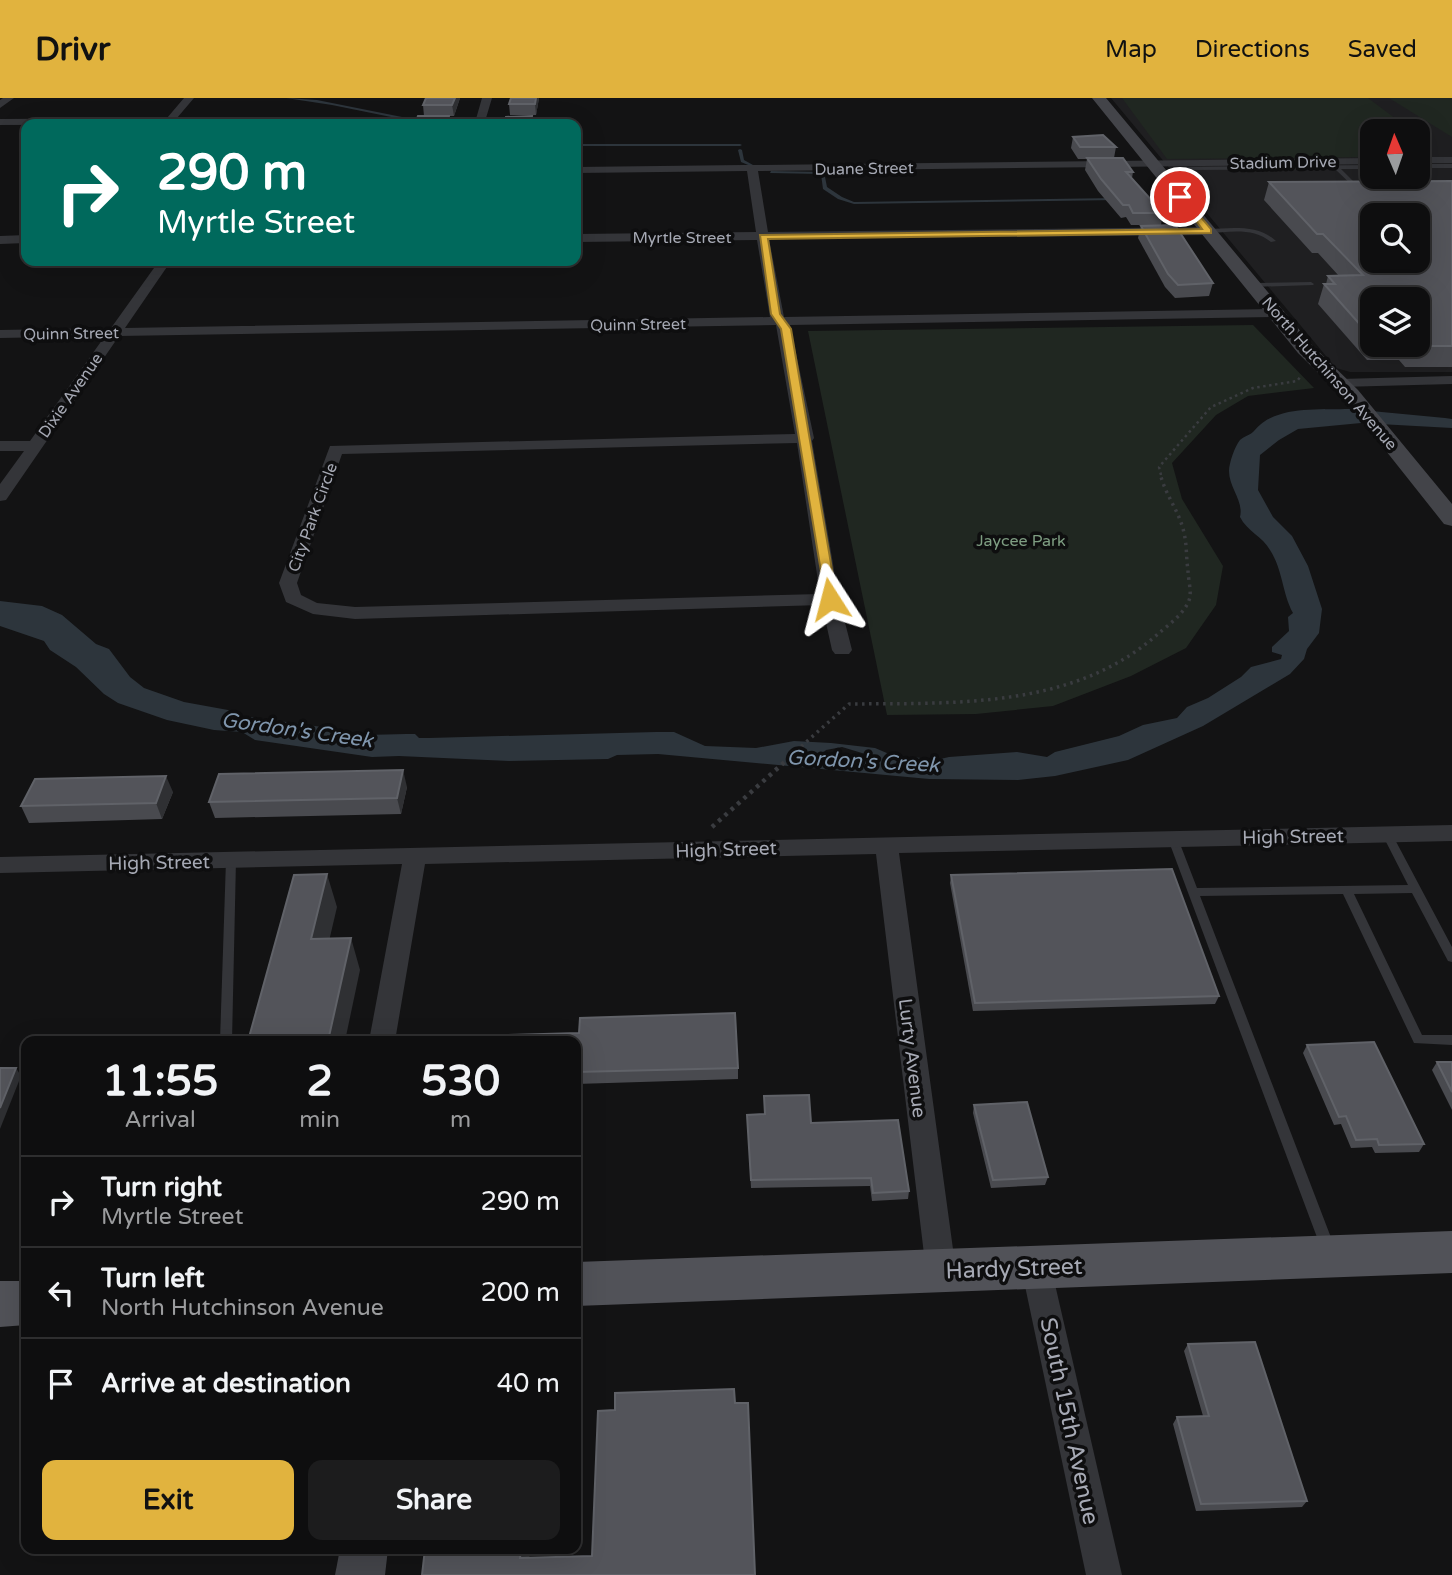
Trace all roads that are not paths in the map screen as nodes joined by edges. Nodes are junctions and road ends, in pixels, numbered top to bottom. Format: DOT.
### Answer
graph roads {
  1 [pos="9,98"];
  2 [pos="189,98"];
  3 [pos="488,98"];
  4 [pos="1099,98"];
  5 [pos="0,105"];
  6 [pos="171,119"];
  7 [pos="481,119"];
  8 [pos="0,122"];
  9 [pos="21,122"];
  10 [pos="1430,160"];
  11 [pos="1452,160"];
  12 [pos="1360,161"];
  13 [pos="1153,164"];
  14 [pos="1430,166"];
  15 [pos="1452,166"];
  16 [pos="1336,167"];
  17 [pos="1360,167"];
  18 [pos="752,169"];
  19 [pos="581,170"];
  20 [pos="1190,177"];
  21 [pos="1358,189"];
  22 [pos="1208,231"];
  23 [pos="763,237"];
  24 [pos="581,238"];
  25 [pos="21,239"];
  26 [pos="0,240"];
  27 [pos="1273,242"];
  28 [pos="161,266"];
  29 [pos="1311,284"];
  30 [pos="1253,285"];
  31 [pos="1275,313"];
  32 [pos="780,322"];
  33 [pos="115,332"];
  34 [pos="0,334"];
  35 [pos="1452,380"];
  36 [pos="1345,389"];
  37 [pos="806,438"];
  38 [pos="0,446"];
  39 [pos="34,446"];
  40 [pos="0,496"];
  41 [pos="1452,519"];
  42 [pos="830,599"];
  43 [pos="842,650"];
  44 [pos="1452,833"];
  45 [pos="1387,834"];
  46 [pos="1173,839"];
  47 [pos="886,845"];
  48 [pos="415,857"];
  49 [pos="231,860"];
  50 [pos="0,865"];
  51 [pos="1416,889"];
  52 [pos="1347,890"];
  53 [pos="1194,892"];
  54 [pos="1452,958"];
  55 [pos="226,1036"];
  56 [pos="383,1036"];
  57 [pos="1452,1040"];
  58 [pos="1452,1252"];
  59 [pos="1332,1257"];
  60 [pos="1036,1267"];
  61 [pos="941,1271"];
  62 [pos="581,1284"];
  63 [pos="21,1303"];
  64 [pos="0,1304"];
  65 [pos="363,1554"];
  66 [pos="360,1575"];
  67 [pos="1104,1575"];
  1 -- 5 [label="street"];
  2 -- 6 [label="street"];
  3 -- 7 [label="street"];
  4 -- 13 [label="main road, North Hutchinson Avenue"];
  8 -- 9 [label="street"];
  10 -- 11 [label="street"];
  12 -- 13 [label="street, Stadium Drive"];
  13 -- 18 [label="street, Duane Street"];
  13 -- 22 [label="main road, North Hutchinson Avenue"];
  14 -- 15 [label="lane"];
  16 -- 17 [label="lane"];
  16 -- 20 [label="lane"];
  16 -- 21 [label="lane"];
  18 -- 19 [label="street, Duane Street"];
  18 -- 23 [label="street"];
  22 -- 23 [label="street, Myrtle Street"];
  22 -- 27 [label="lane"];
  22 -- 30 [label="main road, North Hutchinson Avenue"];
  23 -- 24 [label="street, Myrtle Street"];
  23 -- 32 [label="street"];
  25 -- 26 [label="street"];
  28 -- 33 [label="street, Dixie Avenue"];
  29 -- 30 [label="lane"];
  30 -- 31 [label="main road, North Hutchinson Avenue"];
  31 -- 32 [label="street, Quinn Street"];
  31 -- 36 [label="main road, North Hutchinson Avenue"];
  32 -- 33 [label="street, Quinn Street"];
  32 -- 37 [label="street"];
  33 -- 34 [label="street, Quinn Street"];
  33 -- 39 [label="street, Dixie Avenue"];
  35 -- 36 [label="street"];
  36 -- 41 [label="main road, North Hutchinson Avenue"];
  37 -- 42 [label="street"];
  37 -- 42 [label="street, City Park Circle"];
  38 -- 39 [label="street"];
  39 -- 40 [label="street, Dixie Avenue"];
  42 -- 43 [label="street"];
  44 -- 45 [label="street, High Street"];
  45 -- 46 [label="street, High Street"];
  45 -- 51 [label="lane"];
  46 -- 47 [label="street, High Street"];
  46 -- 53 [label="lane"];
  47 -- 48 [label="street, High Street"];
  47 -- 61 [label="street, Lurty Avenue"];
  48 -- 49 [label="street, High Street"];
  48 -- 56 [label="street"];
  49 -- 50 [label="street, High Street"];
  49 -- 55 [label="lane"];
  51 -- 52 [label="lane"];
  51 -- 54 [label="lane"];
  52 -- 53 [label="lane"];
  52 -- 57 [label="lane"];
  53 -- 59 [label="lane"];
  58 -- 59 [label="main road, Hardy Street"];
  59 -- 60 [label="main road, Hardy Street"];
  60 -- 61 [label="main road, Hardy Street"];
  60 -- 67 [label="street, South 15th Avenue"];
  61 -- 62 [label="main road, Hardy Street"];
  63 -- 64 [label="main road"];
  65 -- 66 [label="main road"];
}
